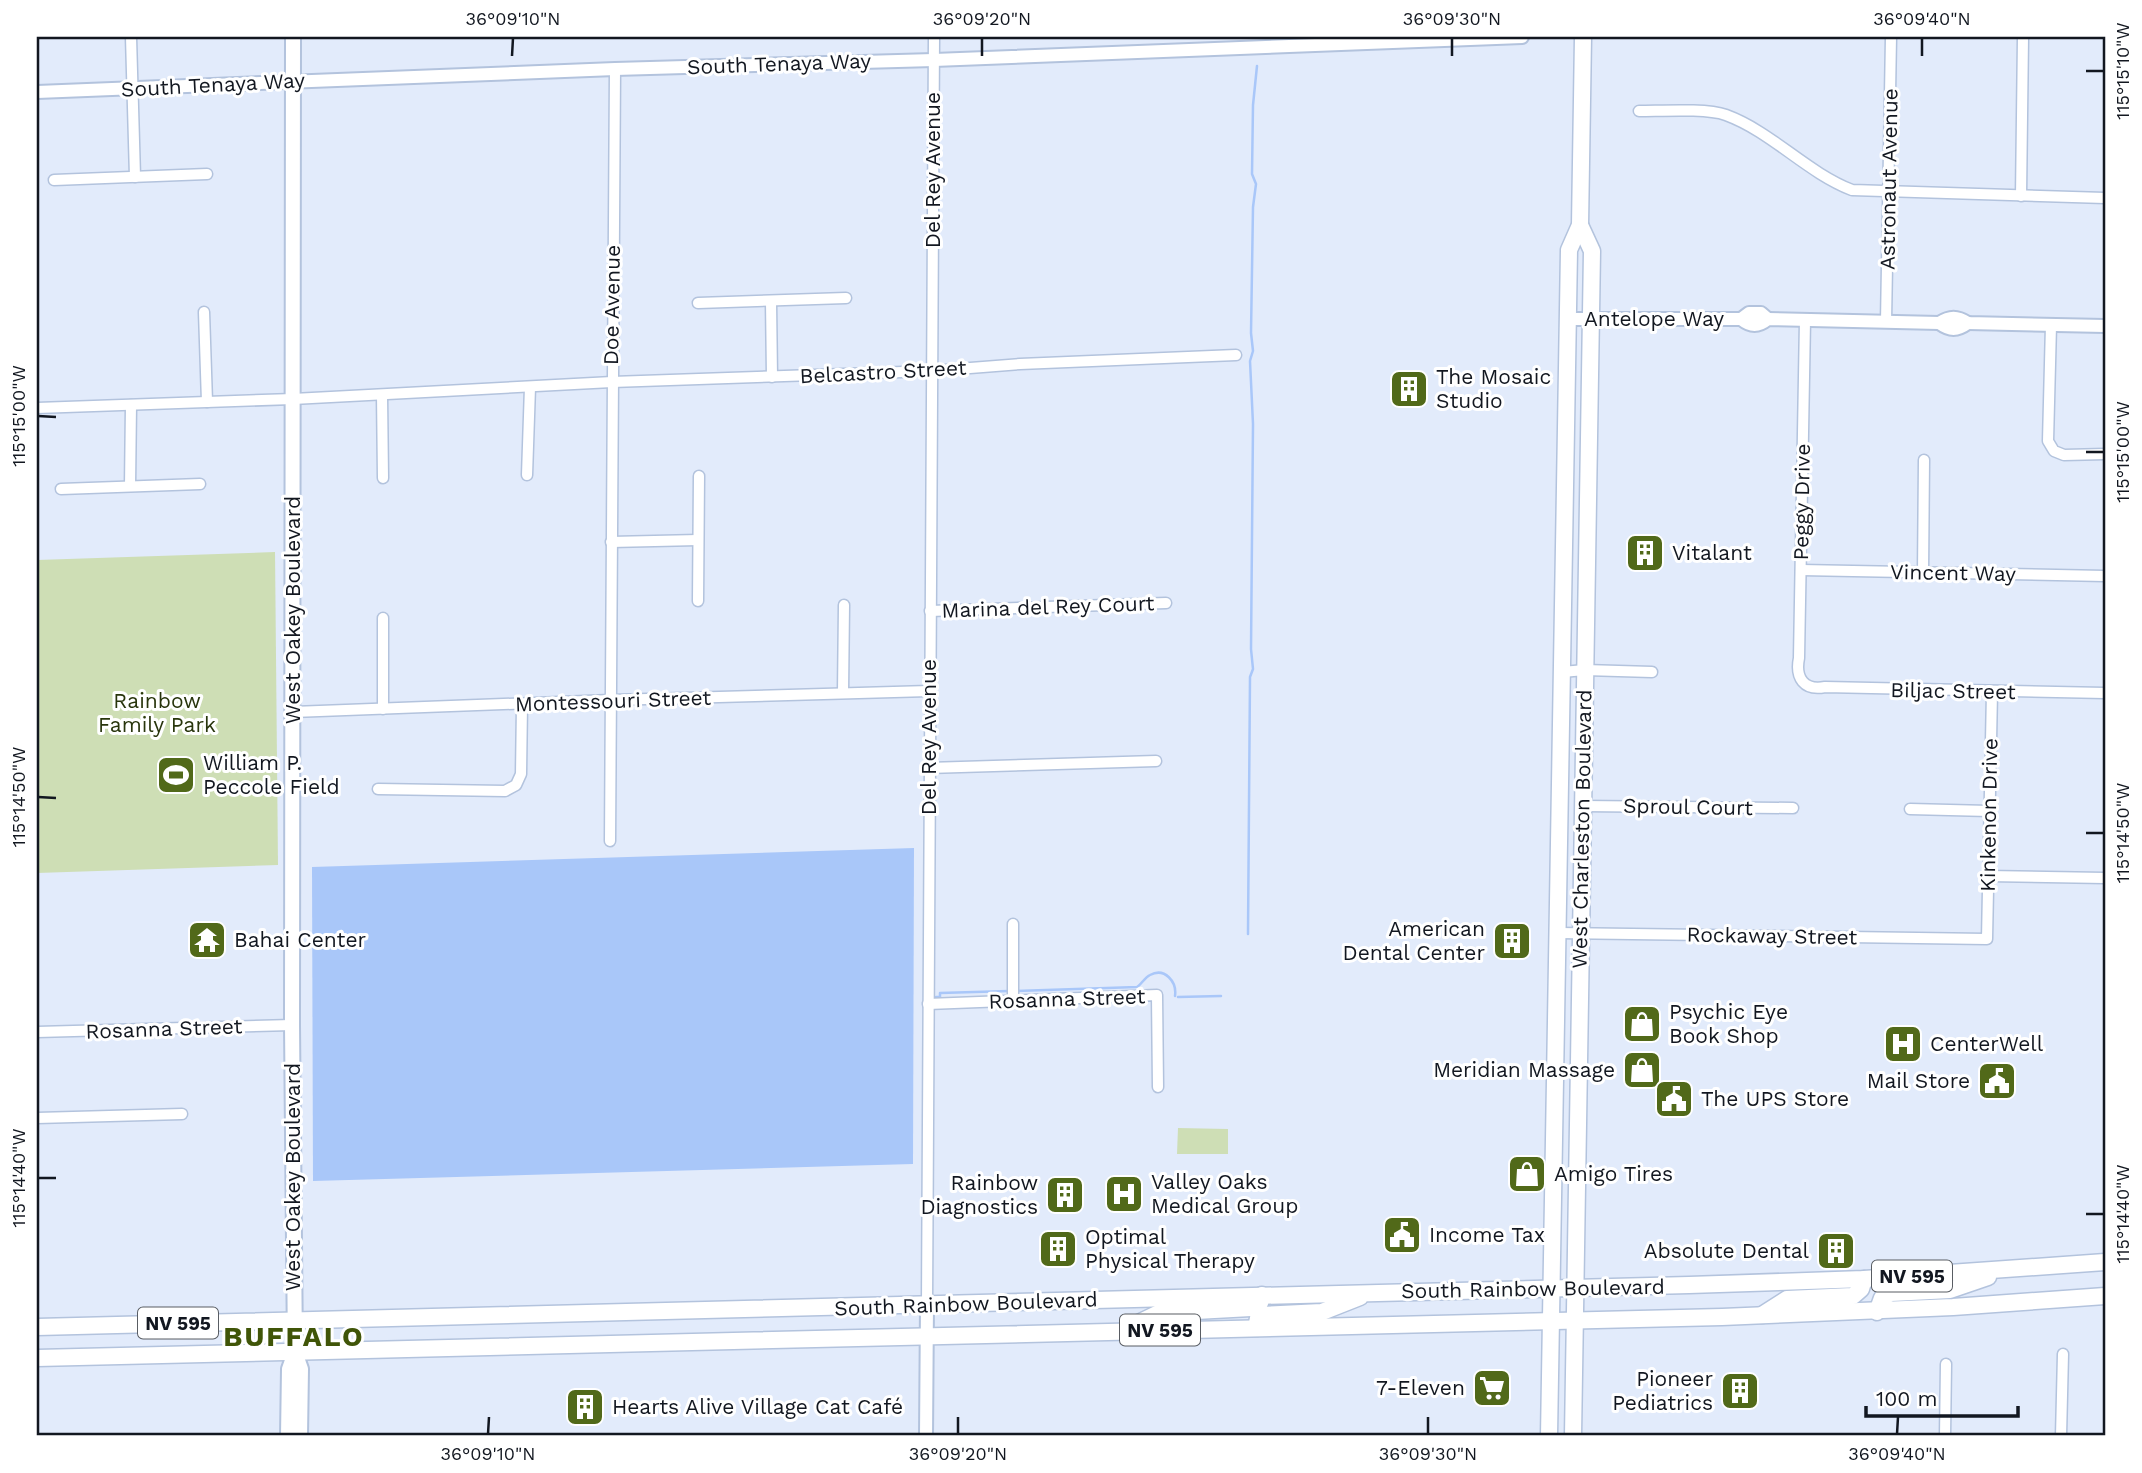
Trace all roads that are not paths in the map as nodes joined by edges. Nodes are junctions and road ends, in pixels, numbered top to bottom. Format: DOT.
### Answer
graph roads {
  1 [pos="131,37"];
  2 [pos="293,37"];
  3 [pos="934,37"];
  4 [pos="1522,37"];
  5 [pos="1583,37"];
  6 [pos="1891,37"];
  7 [pos="2024,37"];
  8 [pos="933,60"];
  9 [pos="615,69"];
  10 [pos="293,81"];
  11 [pos="131,89"];
  12 [pos="37,92"];
  13 [pos="1639,111"];
  14 [pos="207,174"];
  15 [pos="135,177"];
  16 [pos="54,180"];
  17 [pos="1889,190"];
  18 [pos="2021,196"];
  19 [pos="2105,198"];
  20 [pos="1580,225"];
  21 [pos="846,298"];
  22 [pos="771,302"];
  23 [pos="698,303"];
  24 [pos="204,312"];
  25 [pos="1567,319"];
  26 [pos="1591,319"];
  27 [pos="1805,320"];
  28 [pos="1886,322"];
  29 [pos="2051,325"];
  30 [pos="2105,326"];
  31 [pos="1236,355"];
  32 [pos="932,371"];
  33 [pos="772,377"];
  34 [pos="611,382"];
  35 [pos="530,387"];
  36 [pos="382,395"];
  37 [pos="293,399"];
  38 [pos="206,402"];
  39 [pos="131,405"];
  40 [pos="37,408"];
  41 [pos="2105,454"];
  42 [pos="1924,460"];
  43 [pos="527,475"];
  44 [pos="699,476"];
  45 [pos="383,478"];
  46 [pos="200,484"];
  47 [pos="131,486"];
  48 [pos="61,489"];
  49 [pos="698,540"];
  50 [pos="611,541"];
  51 [pos="1801,570"];
  52 [pos="1923,573"];
  53 [pos="2105,576"];
  54 [pos="698,601"];
  55 [pos="1166,603"];
  56 [pos="844,605"];
  57 [pos="930,611"];
  58 [pos="383,618"];
  59 [pos="1585,670"];
  60 [pos="1562,672"];
  61 [pos="1652,672"];
  62 [pos="1803,682"];
  63 [pos="929,691"];
  64 [pos="843,692"];
  65 [pos="1992,692"];
  66 [pos="2105,693"];
  67 [pos="611,700"];
  68 [pos="522,705"];
  69 [pos="383,709"];
  70 [pos="293,712"];
  71 [pos="1156,761"];
  72 [pos="928,768"];
  73 [pos="378,789"];
  74 [pos="1583,806"];
  75 [pos="1793,808"];
  76 [pos="1910,809"];
  77 [pos="1989,811"];
  78 [pos="610,841"];
  79 [pos="1988,876"];
  80 [pos="2105,878"];
  81 [pos="1013,924"];
  82 [pos="1558,933"];
  83 [pos="1580,933"];
  84 [pos="1987,939"];
  85 [pos="1013,1001"];
  86 [pos="928,1004"];
  87 [pos="292,1025"];
  88 [pos="37,1032"];
  89 [pos="1158,1087"];
  90 [pos="182,1114"];
  91 [pos="37,1118"];
  92 [pos="2105,1262"];
  93 [pos="2007,1270"];
  94 [pos="1864,1279"];
  95 [pos="1576,1287"];
  96 [pos="1551,1288"];
  97 [pos="1372,1293"];
  98 [pos="1262,1295"];
  99 [pos="2105,1296"];
  100 [pos="927,1304"];
  101 [pos="1877,1311"];
  102 [pos="624,1312"];
  103 [pos="600,1313"];
  104 [pos="1760,1316"];
  105 [pos="295,1320"];
  106 [pos="1575,1321"];
  107 [pos="1550,1322"];
  108 [pos="37,1326"];
  109 [pos="1256,1328"];
  110 [pos="1122,1331"];
  111 [pos="926,1336"];
  112 [pos="599,1344"];
  113 [pos="623,1344"];
  114 [pos="295,1352"];
  115 [pos="2063,1354"];
  116 [pos="37,1358"];
  117 [pos="1946,1364"];
  118 [pos="288,1436"];
  119 [pos="300,1436"];
  120 [pos="926,1436"];
  121 [pos="1549,1436"];
  122 [pos="1573,1436"];
  123 [pos="1945,1436"];
  124 [pos="2061,1436"];
  1 -- 11 [label="street"];
  2 -- 10 [label="main road, West Oakey Boulevard"];
  3 -- 8 [label="street, Del Rey Avenue"];
  4 -- 8 [label="street, South Tenaya Way"];
  5 -- 20 [label="main road, West Charleston Boulevard"];
  6 -- 17 [label="street, Astronaut Avenue"];
  7 -- 18 [label="street"];
  8 -- 9 [label="street, South Tenaya Way"];
  8 -- 32 [label="street, Del Rey Avenue"];
  9 -- 10 [label="street, South Tenaya Way"];
  9 -- 34 [label="street, Doe Avenue"];
  10 -- 11 [label="street, South Tenaya Way"];
  10 -- 37 [label="main road, West Oakey Boulevard"];
  11 -- 12 [label="street, South Tenaya Way"];
  11 -- 15 [label="street"];
  13 -- 17 [label="street"];
  14 -- 15 [label="street"];
  15 -- 16 [label="street"];
  17 -- 18 [label="street"];
  17 -- 28 [label="street, Astronaut Avenue"];
  18 -- 19 [label="street"];
  20 -- 25 [label="main road, West Charleston Boulevard"];
  20 -- 26 [label="main road, West Charleston Boulevard"];
  21 -- 22 [label="street"];
  22 -- 23 [label="street"];
  22 -- 33 [label="street"];
  24 -- 38 [label="street"];
  25 -- 26 [label="street, Antelope Way"];
  25 -- 60 [label="main road, West Charleston Boulevard"];
  26 -- 27 [label="street, Antelope Way"];
  26 -- 59 [label="main road, West Charleston Boulevard"];
  27 -- 28 [label="street, Antelope Way"];
  27 -- 51 [label="street, Peggy Drive"];
  28 -- 29 [label="street, Antelope Way"];
  29 -- 30 [label="street, Antelope Way"];
  29 -- 41 [label="street"];
  31 -- 32 [label="street, Belcastro Street"];
  32 -- 33 [label="street, Belcastro Street"];
  32 -- 57 [label="street, Del Rey Avenue"];
  33 -- 34 [label="street, Belcastro Street"];
  34 -- 35 [label="street, Belcastro Street"];
  34 -- 50 [label="street, Doe Avenue"];
  35 -- 36 [label="street, Belcastro Street"];
  35 -- 43 [label="street"];
  36 -- 37 [label="street, Belcastro Street"];
  36 -- 45 [label="street"];
  37 -- 38 [label="street, Belcastro Street"];
  37 -- 70 [label="main road, West Oakey Boulevard"];
  38 -- 39 [label="street, Belcastro Street"];
  39 -- 40 [label="street, Belcastro Street"];
  39 -- 47 [label="street"];
  42 -- 52 [label="street"];
  44 -- 49 [label="street"];
  46 -- 47 [label="street"];
  47 -- 48 [label="street"];
  49 -- 50 [label="street"];
  49 -- 54 [label="street"];
  50 -- 67 [label="street, Doe Avenue"];
  51 -- 52 [label="street, Vincent Way"];
  51 -- 62 [label="street, Peggy Drive"];
  52 -- 53 [label="street, Vincent Way"];
  55 -- 57 [label="street, Marina del Rey Court"];
  56 -- 64 [label="street"];
  57 -- 63 [label="street, Del Rey Avenue"];
  58 -- 69 [label="street"];
  59 -- 60 [label="street"];
  59 -- 61 [label="street"];
  59 -- 74 [label="main road, West Charleston Boulevard"];
  60 -- 82 [label="main road, West Charleston Boulevard"];
  62 -- 65 [label="street, Biljac Street"];
  63 -- 64 [label="street, Montessouri Street"];
  63 -- 72 [label="street, Del Rey Avenue"];
  64 -- 67 [label="street, Montessouri Street"];
  65 -- 66 [label="street, Biljac Street"];
  65 -- 77 [label="street, Kinkenon Drive"];
  67 -- 68 [label="street, Montessouri Street"];
  67 -- 78 [label="street, Doe Avenue"];
  68 -- 69 [label="street, Montessouri Street"];
  68 -- 73 [label="street"];
  69 -- 70 [label="street, Montessouri Street"];
  70 -- 87 [label="main road, West Oakey Boulevard"];
  71 -- 72 [label="street"];
  72 -- 86 [label="street, Del Rey Avenue"];
  74 -- 75 [label="street, Sproul Court"];
  74 -- 83 [label="main road, West Charleston Boulevard"];
  76 -- 77 [label="street"];
  77 -- 79 [label="street, Kinkenon Drive"];
  79 -- 80 [label="street"];
  79 -- 84 [label="street, Kinkenon Drive"];
  81 -- 85 [label="street"];
  82 -- 83 [label="street, Rockaway Street"];
  82 -- 96 [label="main road, West Charleston Boulevard"];
  83 -- 84 [label="street, Rockaway Street"];
  83 -- 95 [label="main road, West Charleston Boulevard"];
  85 -- 86 [label="street, Rosanna Street"];
  85 -- 89 [label="street, Rosanna Street"];
  86 -- 100 [label="street, Del Rey Avenue"];
  87 -- 88 [label="street, Rosanna Street"];
  87 -- 105 [label="main road, West Oakey Boulevard"];
  90 -- 91 [label="street"];
  92 -- 93 [label="main road, South Rainbow Boulevard / NV 595"];
  93 -- 94 [label="main road, South Rainbow Boulevard / NV 595"];
  93 -- 101 [label="main road"];
  94 -- 95 [label="main road, South Rainbow Boulevard / NV 595"];
  94 -- 104 [label="main road"];
  95 -- 96 [label="main road, South Rainbow Boulevard / NV 595"];
  95 -- 106 [label="main road, West Charleston Boulevard"];
  96 -- 97 [label="main road, South Rainbow Boulevard / NV 595"];
  96 -- 107 [label="main road, West Charleston Boulevard"];
  97 -- 98 [label="main road, South Rainbow Boulevard / NV 595"];
  97 -- 109 [label="main road"];
  98 -- 100 [label="main road, South Rainbow Boulevard / NV 595"];
  98 -- 110 [label="main road"];
  99 -- 101 [label="main road, South Rainbow Boulevard / NV 595"];
  100 -- 102 [label="main road, South Rainbow Boulevard / NV 595"];
  100 -- 111 [label="street, Del Rey Avenue"];
  101 -- 104 [label="main road, South Rainbow Boulevard / NV 595"];
  102 -- 103 [label="main road, South Rainbow Boulevard / NV 595"];
  102 -- 113 [label="main road"];
  103 -- 105 [label="main road, South Rainbow Boulevard / NV 595"];
  103 -- 112 [label="main road"];
  104 -- 106 [label="main road, South Rainbow Boulevard / NV 595"];
  105 -- 108 [label="main road, South Rainbow Boulevard / NV 595"];
  105 -- 114 [label="main road, West Oakey Boulevard"];
  106 -- 107 [label="main road, South Rainbow Boulevard / NV 595"];
  106 -- 122 [label="main road, West Charleston Boulevard"];
  107 -- 109 [label="main road, South Rainbow Boulevard / NV 595"];
  107 -- 121 [label="main road, West Charleston Boulevard"];
  109 -- 110 [label="main road, South Rainbow Boulevard / NV 595"];
  110 -- 111 [label="main road, South Rainbow Boulevard / NV 595"];
  111 -- 113 [label="main road, South Rainbow Boulevard / NV 595"];
  111 -- 120 [label="street, Del Rey Avenue"];
  112 -- 113 [label="main road, South Rainbow Boulevard / NV 595"];
  112 -- 114 [label="main road, South Rainbow Boulevard / NV 595"];
  114 -- 116 [label="main road, South Rainbow Boulevard / NV 595"];
  114 -- 118 [label="main road, West Oakey Boulevard"];
  114 -- 119 [label="main road, West Oakey Boulevard"];
  115 -- 124 [label="street"];
  117 -- 123 [label="street"];
}
